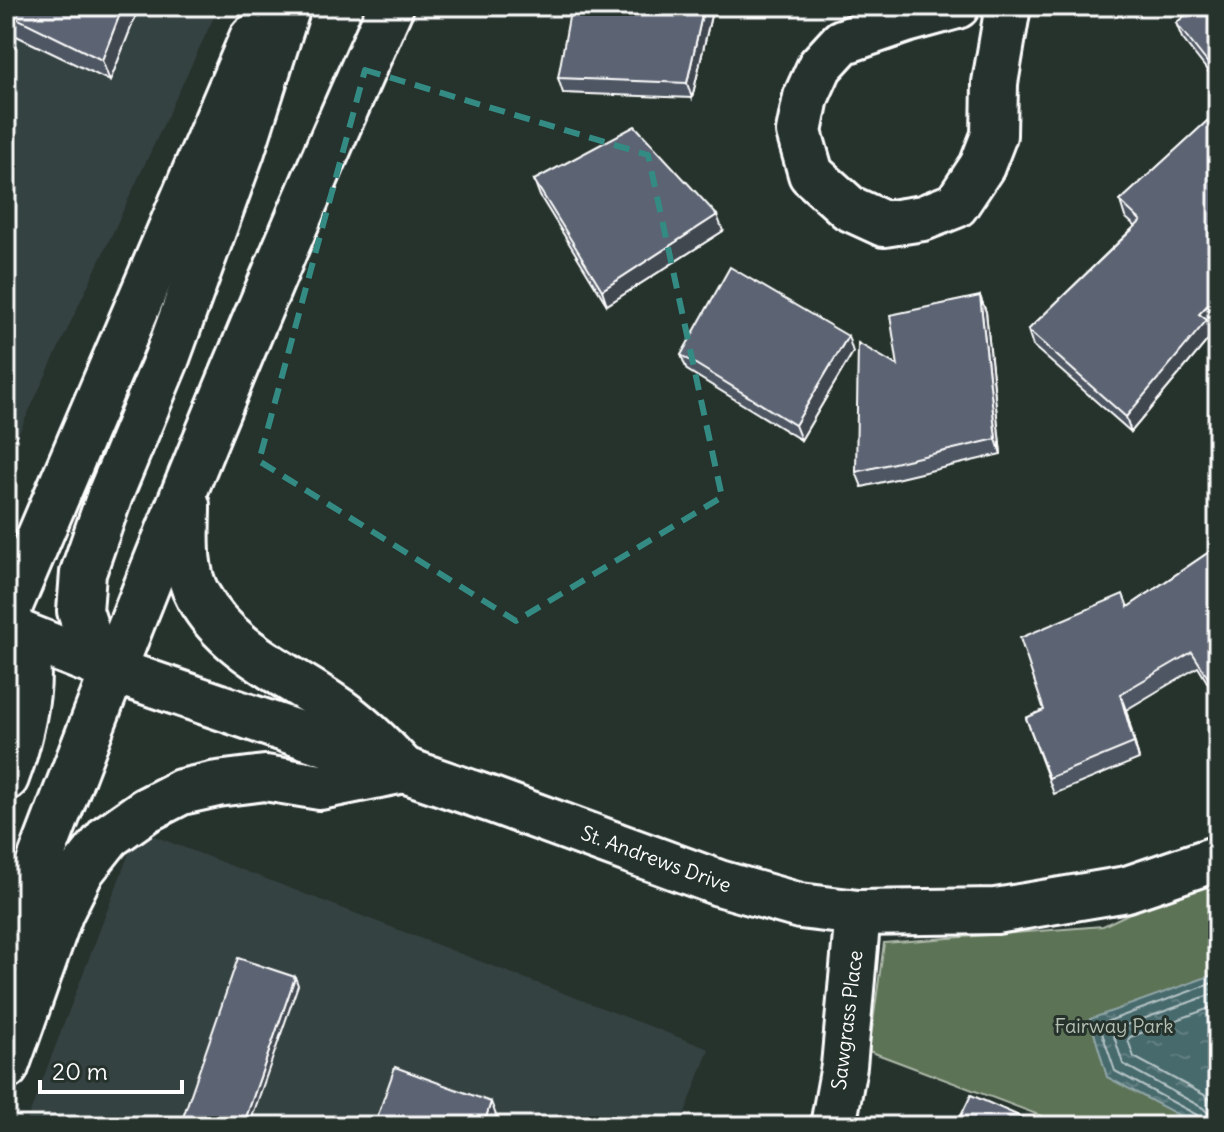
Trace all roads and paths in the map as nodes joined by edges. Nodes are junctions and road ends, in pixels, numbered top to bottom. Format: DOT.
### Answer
graph roads {
  1 [pos="265,6"];
  2 [pos="288,6"];
  3 [pos="391,6"];
  4 [pos="957,6"];
  5 [pos="1008,6"];
  6 [pos="187,486"];
  7 [pos="6,615"];
  8 [pos="6,629"];
  9 [pos="112,670"];
  10 [pos="404,770"];
  11 [pos="6,778"];
  12 [pos="1218,858"];
  13 [pos="858,913"];
  14 [pos="6,951"];
  15 [pos="6,1067"];
  16 [pos="833,1126"];
  1 -- 7 [label="main road"];
  2 -- 9 [label="main road"];
  3 -- 6 [label="main road"];
  4 -- 5 [label="main road"];
  6 -- 9 [label="main road"];
  6 -- 10 [label="main road"];
  8 -- 9 [label="main road, St. Andrews Drive"];
  8 -- 11 [label="main road"];
  9 -- 10 [label="main road, St. Andrews Drive"];
  9 -- 14 [label="main road"];
  10 -- 13 [label="main road, St. Andrews Drive"];
  10 -- 15 [label="main road"];
  12 -- 13 [label="main road, St. Andrews Drive"];
  13 -- 16 [label="main road, Sawgrass Place"];
}
